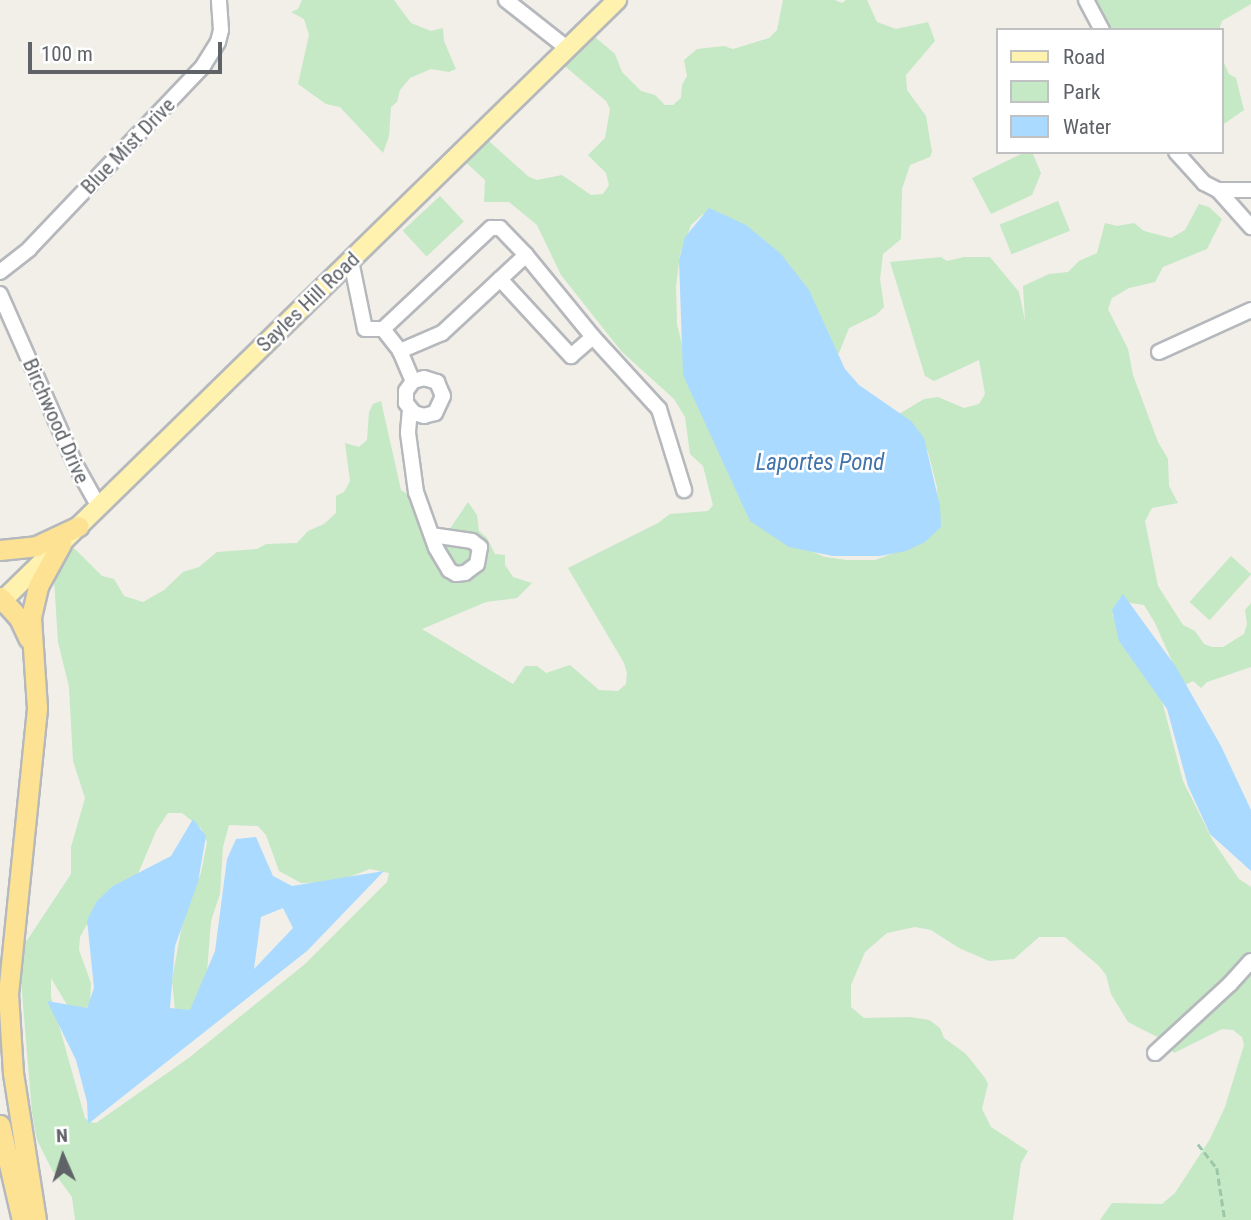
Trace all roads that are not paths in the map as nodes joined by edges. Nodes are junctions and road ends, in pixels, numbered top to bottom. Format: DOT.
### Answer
graph roads {
  1 [pos="219,0"];
  2 [pos="506,0"];
  3 [pos="617,0"];
  4 [pos="1086,0"];
  5 [pos="1101,28"];
  6 [pos="568,49"];
  7 [pos="1178,154"];
  8 [pos="1218,190"];
  9 [pos="1251,190"];
  10 [pos="1251,227"];
  11 [pos="526,255"];
  12 [pos="351,261"];
  13 [pos="0,272"];
  14 [pos="500,279"];
  15 [pos="0,294"];
  16 [pos="1251,310"];
  17 [pos="383,329"];
  18 [pos="593,337"];
  19 [pos="400,351"];
  20 [pos="1159,352"];
  21 [pos="413,381"];
  22 [pos="410,409"];
  23 [pos="684,490"];
  24 [pos="99,507"];
  25 [pos="79,526"];
  26 [pos="432,535"];
  27 [pos="61,544"];
  28 [pos="0,550"];
  29 [pos="1,600"];
  30 [pos="35,662"];
  31 [pos="1251,961"];
  32 [pos="1155,1053"];
  33 [pos="0,1125"];
  34 [pos="22,1220"];
  35 [pos="36,1220"];
  1 -- 13 [label="street, Blue Mist Drive"];
  2 -- 6 [label="street"];
  3 -- 6 [label="main road, Sayles Hill Road"];
  4 -- 5 [label="street"];
  6 -- 12 [label="main road, Sayles Hill Road"];
  7 -- 8 [label="street"];
  8 -- 9 [label="street"];
  8 -- 10 [label="street"];
  11 -- 14 [label="street"];
  11 -- 17 [label="street"];
  11 -- 18 [label="street"];
  12 -- 17 [label="street"];
  12 -- 24 [label="main road, Sayles Hill Road"];
  14 -- 18 [label="street"];
  14 -- 19 [label="street"];
  15 -- 24 [label="street, Birchwood Drive"];
  16 -- 20 [label="street"];
  17 -- 19 [label="street"];
  18 -- 23 [label="street"];
  19 -- 21 [label="street"];
  21 -- 22 [label="street"];
  21 -- 22 [label="street"];
  22 -- 26 [label="street"];
  24 -- 25 [label="main road, Sayles Hill Road"];
  25 -- 27 [label="main road, Sayles Hill Road"];
  25 -- 28 [label="highway"];
  27 -- 29 [label="main road, Sayles Hill Road"];
  27 -- 30 [label="highway"];
  29 -- 30 [label="highway"];
  30 -- 35 [label="highway"];
  31 -- 32 [label="street"];
  33 -- 34 [label="highway"];
}
